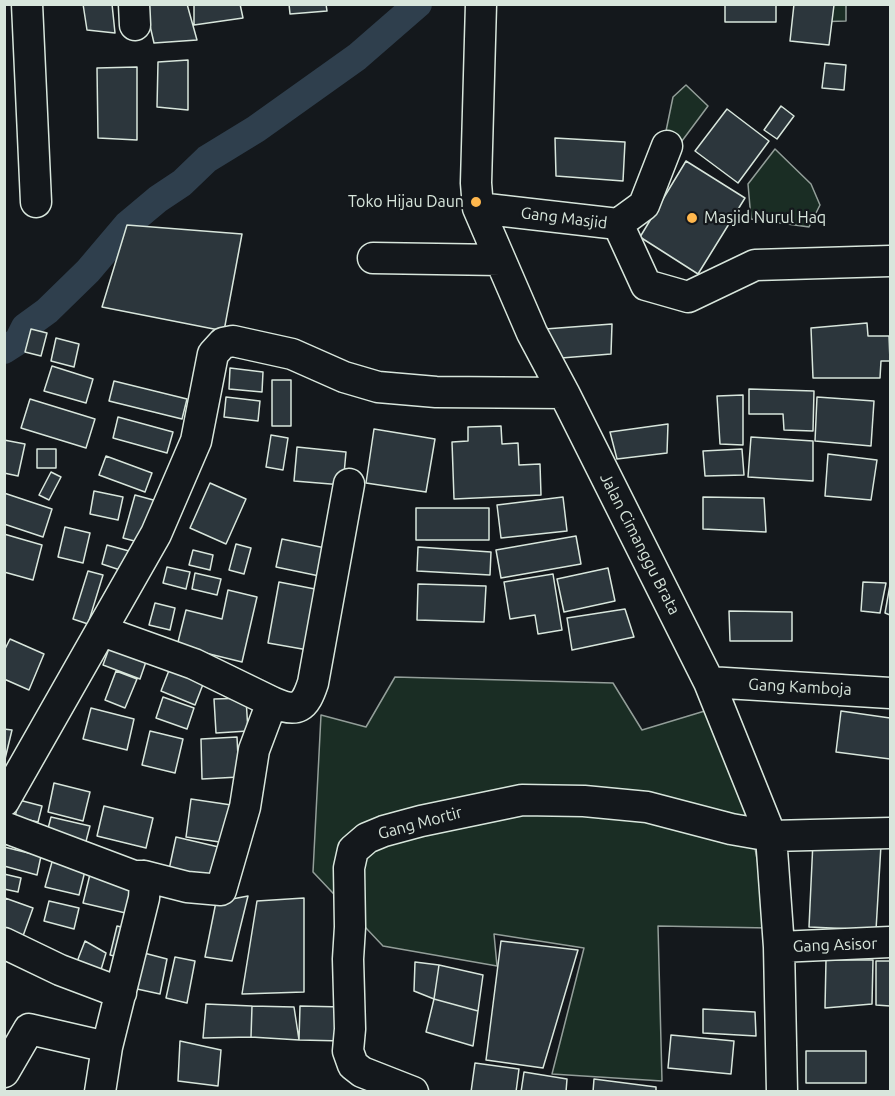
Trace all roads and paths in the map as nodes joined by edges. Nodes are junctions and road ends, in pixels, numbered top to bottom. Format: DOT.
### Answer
graph roads {
  1 [pos="27,4"];
  2 [pos="481,4"];
  3 [pos="668,146"];
  4 [pos="36,202"];
  5 [pos="478,208"];
  6 [pos="618,224"];
  7 [pos="373,258"];
  8 [pos="500,260"];
  9 [pos="891,261"];
  10 [pos="564,393"];
  11 [pos="349,484"];
  12 [pos="102,631"];
  13 [pos="710,682"];
  14 [pos="891,693"];
  15 [pos="272,702"];
  16 [pos="4,801"];
  17 [pos="4,827"];
  18 [pos="891,833"];
  19 [pos="771,836"];
  20 [pos="144,876"];
  21 [pos="891,942"];
  22 [pos="4,943"];
  23 [pos="779,947"];
  24 [pos="121,993"];
  25 [pos="107,1047"];
  26 [pos="4,1072"];
  27 [pos="100,1092"];
  28 [pos="413,1092"];
  29 [pos="782,1092"];
  1 -- 4 [label="street"];
  2 -- 5 [label="street, Jalan Cimanggu Brata"];
  3 -- 6 [label="street"];
  5 -- 6 [label="street, Gang Masjid"];
  5 -- 8 [label="street, Jalan Cimanggu Brata"];
  6 -- 9 [label="street, Gang Masjid"];
  7 -- 8 [label="street"];
  8 -- 10 [label="street, Jalan Cimanggu Brata"];
  10 -- 12 [label="street"];
  10 -- 13 [label="street, Jalan Cimanggu Brata"];
  11 -- 15 [label="street"];
  12 -- 15 [label="street"];
  12 -- 16 [label="street"];
  13 -- 14 [label="street, Gang Kamboja"];
  13 -- 19 [label="street, Jalan Cimanggu Brata"];
  15 -- 20 [label="street"];
  17 -- 20 [label="street"];
  18 -- 19 [label="street, Gang Mortir"];
  19 -- 23 [label="street, Jalan Cimanggu Brata"];
  19 -- 28 [label="street, Gang Mortir"];
  20 -- 24 [label="street"];
  21 -- 23 [label="street, Gang Asisor"];
  22 -- 24 [label="street"];
  23 -- 29 [label="street, Jalan Cimanggu Brata"];
  24 -- 25 [label="street"];
  25 -- 26 [label="street"];
  25 -- 27 [label="street"];
}
